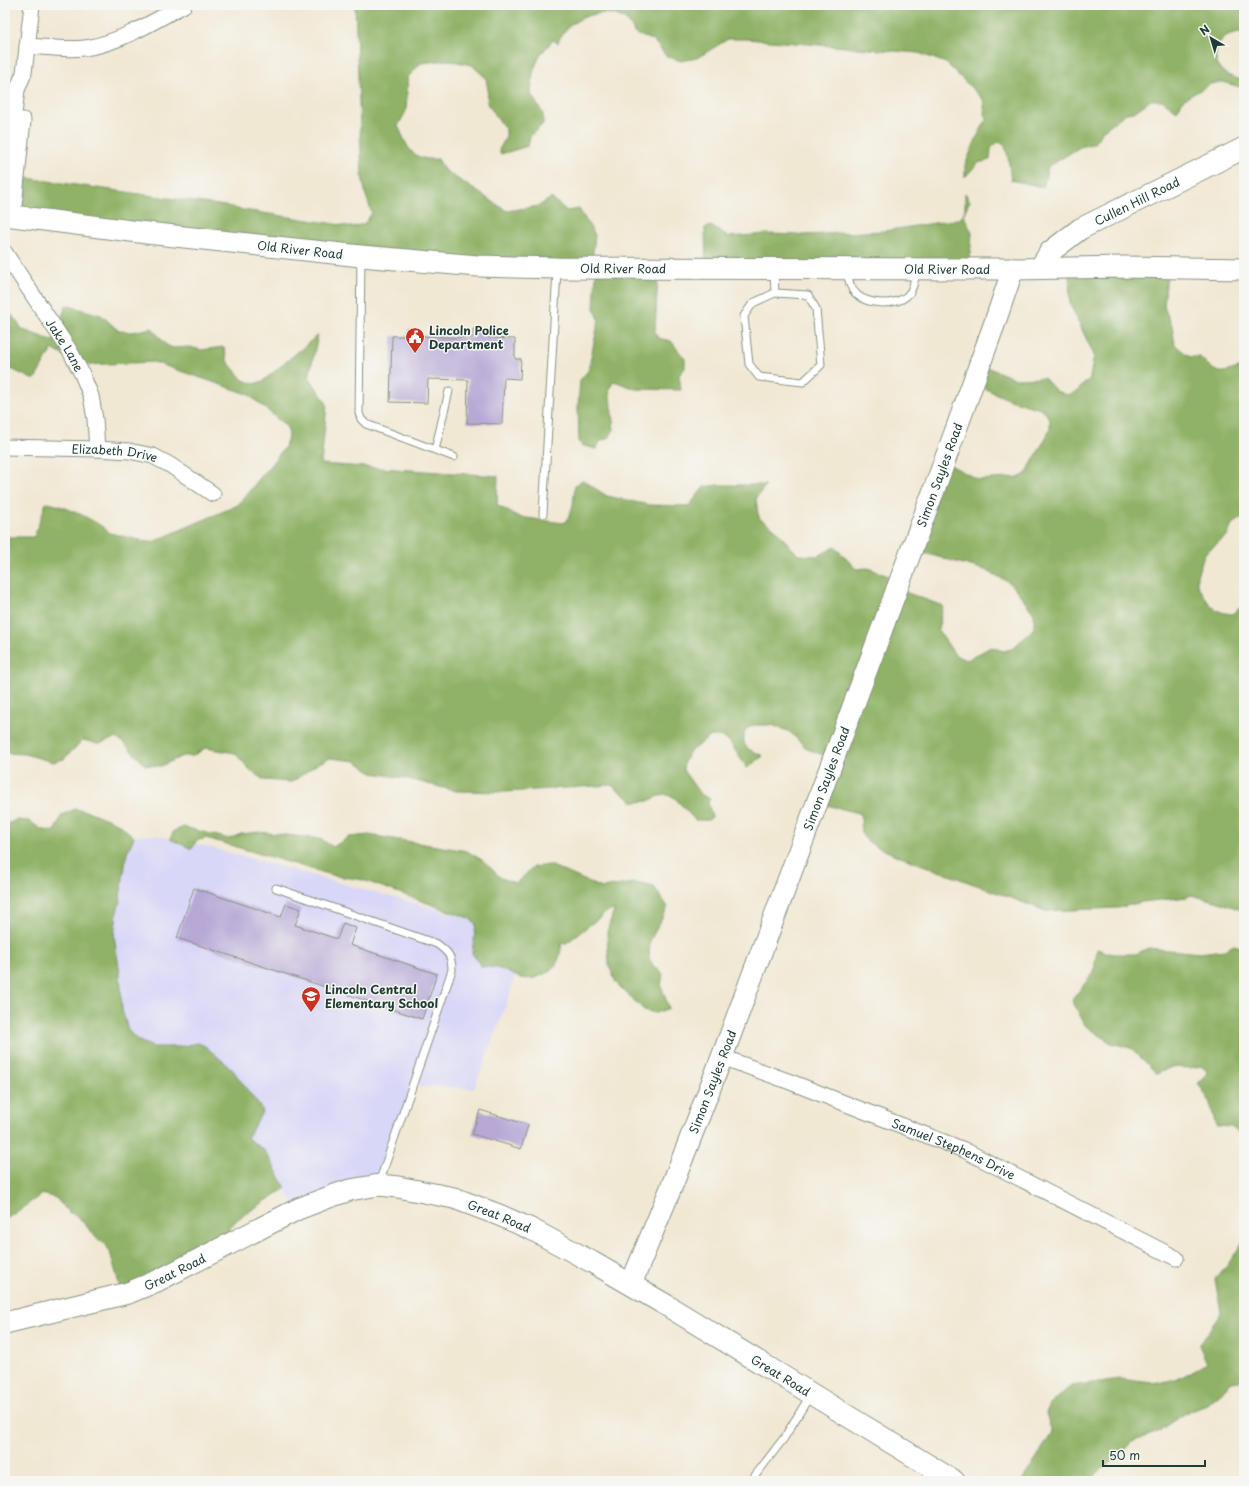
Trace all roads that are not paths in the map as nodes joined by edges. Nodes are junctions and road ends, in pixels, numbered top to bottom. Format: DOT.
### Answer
graph roads {
  1 [pos="32,5"];
  2 [pos="184,5"];
  3 [pos="27,46"];
  4 [pos="24,73"];
  5 [pos="1244,148"];
  6 [pos="5,186"];
  7 [pos="9,216"];
  8 [pos="5,253"];
  9 [pos="361,256"];
  10 [pos="557,268"];
  11 [pos="916,268"];
  12 [pos="1040,268"];
  13 [pos="774,269"];
  14 [pos="848,269"];
  15 [pos="1012,269"];
  16 [pos="1244,269"];
  17 [pos="775,293"];
  18 [pos="449,391"];
  19 [pos="5,447"];
  20 [pos="97,449"];
  21 [pos="435,450"];
  22 [pos="454,457"];
  23 [pos="213,494"];
  24 [pos="543,514"];
  25 [pos="276,888"];
  26 [pos="722,1058"];
  27 [pos="379,1185"];
  28 [pos="1176,1258"];
  29 [pos="630,1284"];
  30 [pos="5,1323"];
  31 [pos="811,1394"];
  32 [pos="751,1481"];
  33 [pos="954,1481"];
  1 -- 3 [label="street"];
  2 -- 3 [label="street"];
  3 -- 4 [label="street"];
  4 -- 6 [label="street"];
  4 -- 7 [label="street"];
  5 -- 12 [label="street, Cullen Hill Road"];
  7 -- 9 [label="street, Old River Road"];
  8 -- 20 [label="street, Jake Lane"];
  9 -- 10 [label="street, Old River Road"];
  9 -- 21 [label="lane"];
  10 -- 13 [label="street, Old River Road"];
  10 -- 24 [label="lane"];
  11 -- 14 [label="street, Old River Road"];
  11 -- 14 [label="lane"];
  11 -- 15 [label="street, Old River Road"];
  12 -- 15 [label="street, Old River Road"];
  12 -- 16 [label="street, Old River Road"];
  13 -- 14 [label="street, Old River Road"];
  13 -- 17 [label="lane"];
  15 -- 26 [label="street, Simon Sayles Road"];
  17 -- 17 [label="lane"];
  18 -- 21 [label="lane"];
  19 -- 20 [label="street, Elizabeth Drive"];
  20 -- 23 [label="street, Elizabeth Drive"];
  21 -- 22 [label="lane"];
  25 -- 27 [label="lane"];
  26 -- 28 [label="street, Samuel Stephens Drive"];
  26 -- 29 [label="street, Simon Sayles Road"];
  27 -- 29 [label="street, Great Road"];
  27 -- 30 [label="street, Great Road"];
  29 -- 31 [label="street, Great Road"];
  31 -- 32 [label="lane"];
  31 -- 33 [label="street, Great Road"];
}
